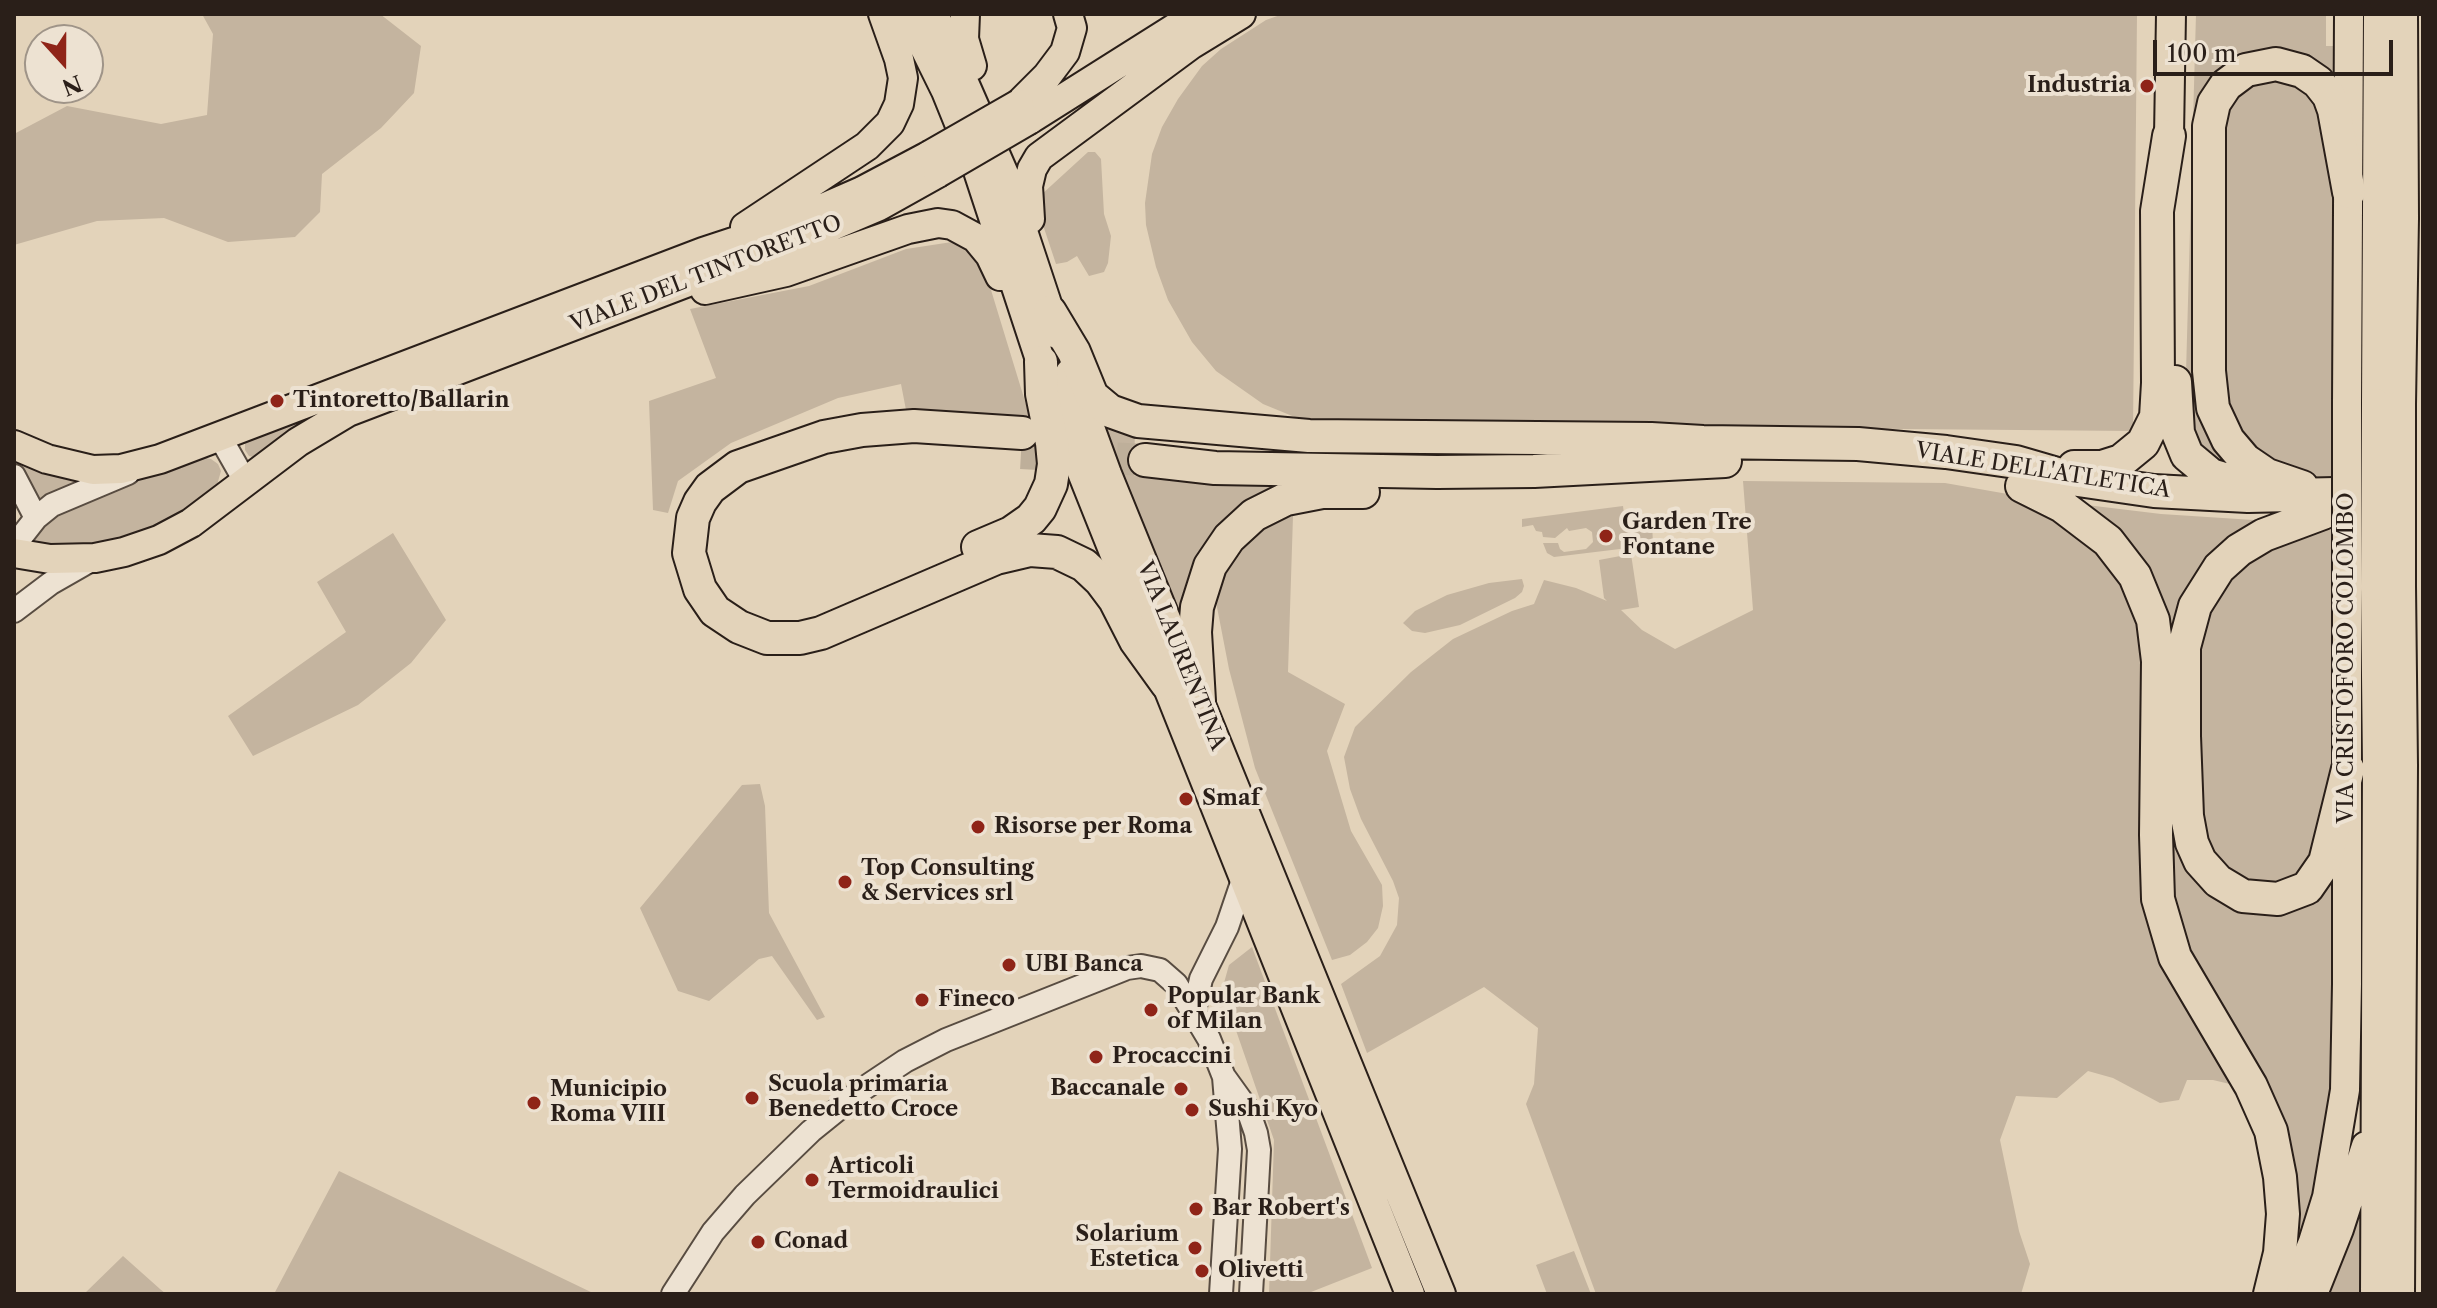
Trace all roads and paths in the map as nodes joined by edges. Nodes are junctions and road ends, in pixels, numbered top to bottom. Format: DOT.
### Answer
graph roads {
  1 [pos="883,14"];
  2 [pos="908,14"];
  3 [pos="934,14"];
  4 [pos="965,14"];
  5 [pos="1068,14"];
  6 [pos="1160,14"];
  7 [pos="1197,14"];
  8 [pos="1241,14"];
  9 [pos="2171,14"];
  10 [pos="2349,14"];
  11 [pos="2378,14"];
  12 [pos="2403,14"];
  13 [pos="2390,57"];
  14 [pos="1024,112"];
  15 [pos="2169,136"];
  16 [pos="934,164"];
  17 [pos="1004,174"];
  18 [pos="2423,178"];
  19 [pos="2349,192"];
  20 [pos="2404,218"];
  21 [pos="703,252"];
  22 [pos="1030,252"];
  23 [pos="622,308"];
  24 [pos="1037,309"];
  25 [pos="465,355"];
  26 [pos="1041,362"];
  27 [pos="2389,404"];
  28 [pos="220,437"];
  29 [pos="14,445"];
  30 [pos="181,451"];
  31 [pos="1145,451"];
  32 [pos="1715,452"];
  33 [pos="2019,474"];
  34 [pos="14,476"];
  35 [pos="245,481"];
  36 [pos="2324,502"];
  37 [pos="36,518"];
  38 [pos="17,551"];
  39 [pos="95,558"];
  40 [pos="2388,586"];
  41 [pos="14,611"];
  42 [pos="1167,684"];
  43 [pos="1199,701"];
  44 [pos="2348,769"];
  45 [pos="1244,877"];
  46 [pos="1194,1011"];
  47 [pos="1224,1077"];
  48 [pos="2376,1111"];
  49 [pos="1429,1266"];
  50 [pos="1406,1293"];
  51 [pos="673,1294"];
  52 [pos="1221,1294"];
  53 [pos="1251,1294"];
  54 [pos="1441,1294"];
  55 [pos="2270,1294"];
  56 [pos="2292,1294"];
  57 [pos="2313,1294"];
  58 [pos="2375,1294"];
  59 [pos="2400,1294"];
  1 -- 21 [label="main road"];
  2 -- 24 [label="main road, VIA LAURENTINA"];
  3 -- 17 [label="main road, VIA LAURENTINA"];
  4 -- 17 [label="main road"];
  5 -- 14 [label="main road"];
  6 -- 14 [label="main road"];
  7 -- 14 [label="main road"];
  8 -- 22 [label="main road"];
  9 -- 15 [label="main road"];
  10 -- 19 [label="main road, VIA CRISTOFORO COLOMBO"];
  11 -- 13 [label="main road, VIA CRISTOFORO COLOMBO"];
  12 -- 13 [label="main road, VIA CRISTOFORO COLOMBO"];
  13 -- 20 [label="main road, VIA CRISTOFORO COLOMBO"];
  13 -- 27 [label="main road, VIA CRISTOFORO COLOMBO"];
  14 -- 16 [label="main road, bridge"];
  15 -- 33 [label="highway"];
  15 -- 36 [label="highway"];
  16 -- 21 [label="main road, VIALE DEL TINTORETTO"];
  16 -- 23 [label="main road, VIALE DEL TINTORETTO"];
  17 -- 22 [label="main road, VIA LAURENTINA"];
  18 -- 20 [label="main road"];
  19 -- 36 [label="highway"];
  19 -- 44 [label="main road, VIA CRISTOFORO COLOMBO, bridge"];
  20 -- 27 [label="main road, VIA CRISTOFORO COLOMBO"];
  21 -- 25 [label="main road, VIALE DEL TINTORETTO"];
  22 -- 24 [label="main road, VIA LAURENTINA"];
  23 -- 24 [label="main road"];
  23 -- 25 [label="main road, VIALE DEL TINTORETTO"];
  24 -- 26 [label="main road, VIA LAURENTINA"];
  24 -- 32 [label="highway"];
  24 -- 43 [label="main road, VIA LAURENTINA"];
  25 -- 28 [label="main road, VIALE DEL TINTORETTO"];
  25 -- 35 [label="main road, VIALE DEL TINTORETTO"];
  26 -- 42 [label="main road, VIA LAURENTINA"];
  26 -- 42 [label="highway"];
  27 -- 40 [label="main road, VIA CRISTOFORO COLOMBO, bridge"];
  28 -- 30 [label="main road, VIALE DEL TINTORETTO"];
  28 -- 35 [label="street"];
  29 -- 30 [label="main road, VIALE DEL TINTORETTO"];
  30 -- 37 [label="street"];
  31 -- 32 [label="highway"];
  32 -- 33 [label="highway, VIALE DELL'ATLETICA"];
  32 -- 43 [label="highway"];
  33 -- 36 [label="highway, VIALE DELL'ATLETICA"];
  33 -- 55 [label="highway"];
  34 -- 37 [label="street"];
  35 -- 39 [label="main road, VIALE DEL TINTORETTO"];
  36 -- 44 [label="highway"];
  37 -- 38 [label="street"];
  38 -- 39 [label="main road, VIALE DEL TINTORETTO"];
  39 -- 41 [label="street"];
  40 -- 48 [label="main road, VIA CRISTOFORO COLOMBO"];
  40 -- 59 [label="main road, VIA CRISTOFORO COLOMBO"];
  42 -- 45 [label="main road, VIA LAURENTINA"];
  43 -- 49 [label="main road, VIA LAURENTINA"];
  44 -- 56 [label="main road, VIA CRISTOFORO COLOMBO"];
  45 -- 46 [label="street"];
  45 -- 50 [label="main road, VIA LAURENTINA"];
  46 -- 47 [label="street"];
  46 -- 51 [label="street"];
  47 -- 52 [label="street"];
  47 -- 53 [label="street"];
  48 -- 57 [label="main road"];
  48 -- 58 [label="main road, VIA CRISTOFORO COLOMBO"];
  49 -- 50 [label="street"];
  49 -- 54 [label="main road, VIA LAURENTINA"];
}
